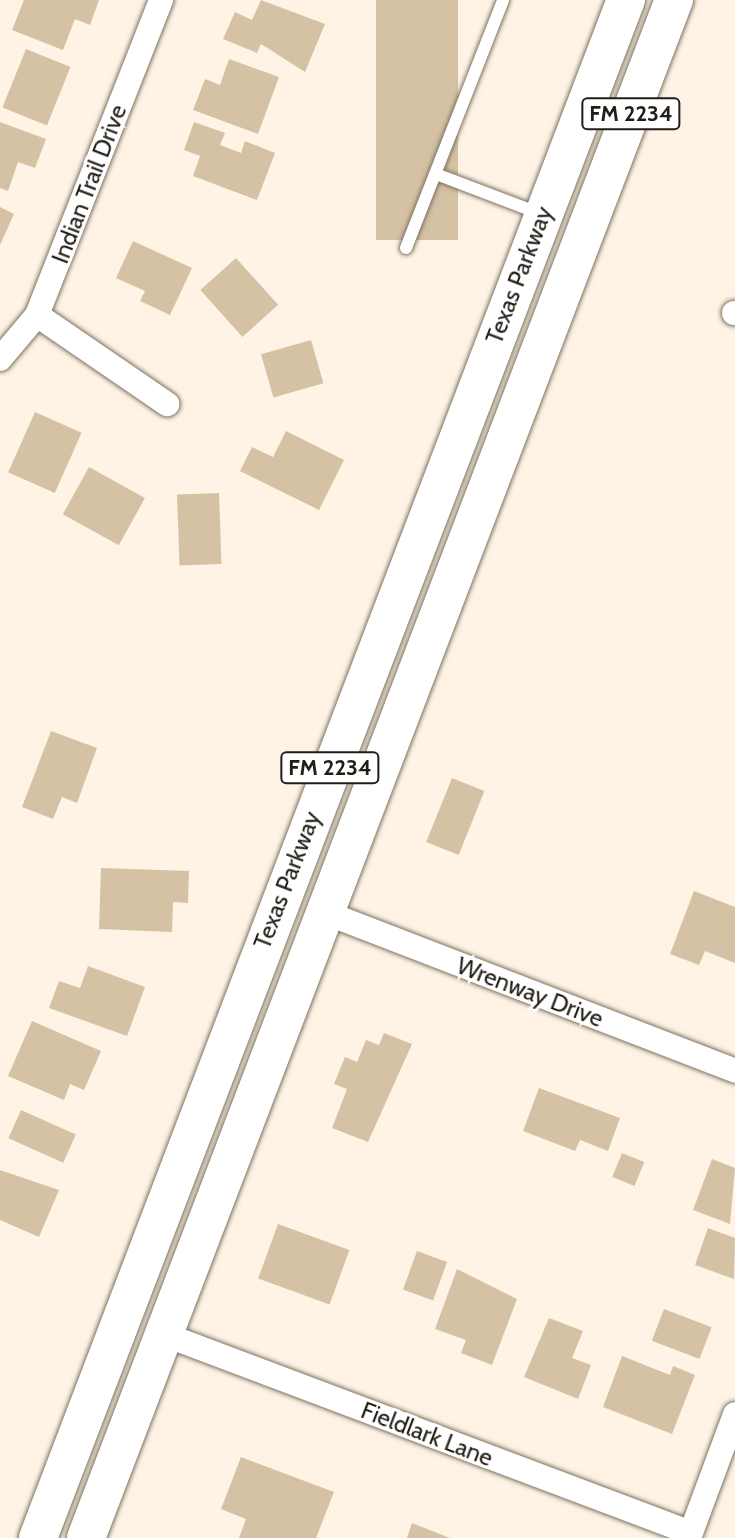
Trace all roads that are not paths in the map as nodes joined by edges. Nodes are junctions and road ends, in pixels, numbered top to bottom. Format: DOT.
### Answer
graph roads {
  1 [pos="161,0"];
  2 [pos="503,0"];
  3 [pos="626,0"];
  4 [pos="674,0"];
  5 [pos="436,174"];
  6 [pos="542,214"];
  7 [pos="406,248"];
  8 [pos="37,315"];
  9 [pos="0,359"];
  10 [pos="167,404"];
  11 [pos="324,912"];
  12 [pos="735,1071"];
  13 [pos="163,1334"];
  14 [pos="735,1414"];
  15 [pos="690,1535"];
  16 [pos="38,1538"];
  17 [pos="86,1538"];
  1 -- 8 [label="street, Indian Trail Drive"];
  2 -- 5 [label="lane"];
  3 -- 6 [label="main road, Texas Parkway / FM 2234"];
  4 -- 11 [label="main road, Texas Parkway / FM 2234"];
  5 -- 6 [label="lane"];
  5 -- 7 [label="lane"];
  6 -- 16 [label="main road, Texas Parkway / FM 2234"];
  8 -- 9 [label="street, Indian Trail Drive"];
  8 -- 10 [label="street"];
  11 -- 12 [label="street, Wrenway Drive"];
  11 -- 13 [label="main road, Texas Parkway / FM 2234"];
  13 -- 15 [label="street, Fieldlark Lane"];
  13 -- 17 [label="main road, Texas Parkway / FM 2234"];
  14 -- 15 [label="street"];
}
